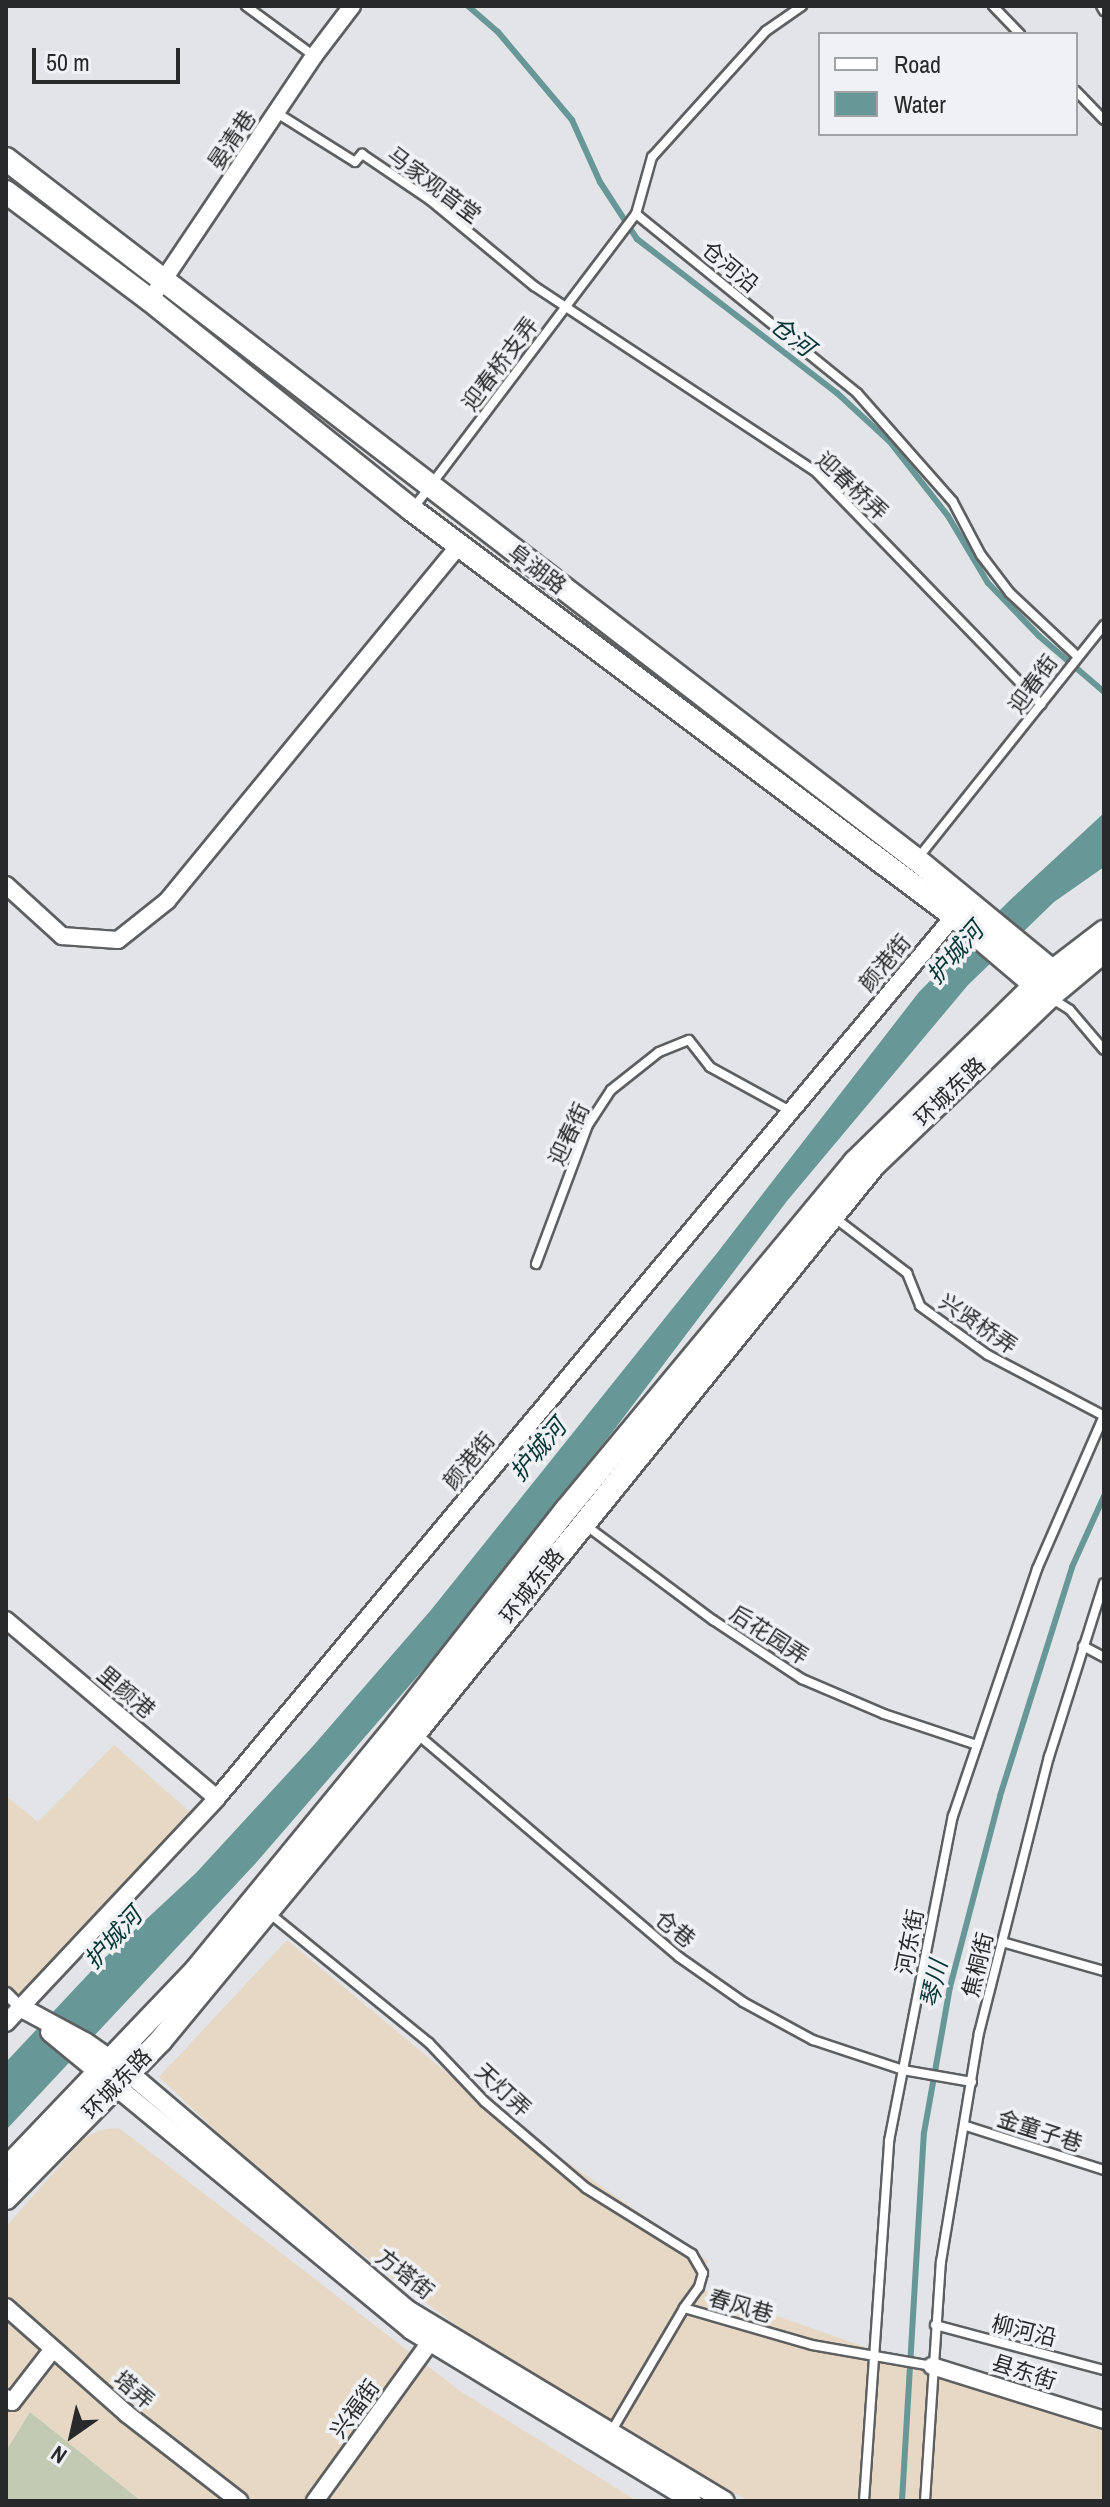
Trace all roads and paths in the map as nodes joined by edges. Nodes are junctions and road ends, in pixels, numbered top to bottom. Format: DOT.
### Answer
graph roads {
  1 [pos="246,6"];
  2 [pos="352,6"];
  3 [pos="802,6"];
  4 [pos="993,6"];
  5 [pos="1101,6"];
  6 [pos="1104,11"];
  7 [pos="1018,32"];
  8 [pos="314,56"];
  9 [pos="1078,93"];
  10 [pos="277,113"];
  11 [pos="1104,120"];
  12 [pos="6,159"];
  13 [pos="6,192"];
  14 [pos="636,214"];
  15 [pos="164,279"];
  16 [pos="150,300"];
  17 [pos="566,307"];
  18 [pos="429,487"];
  19 [pos="412,510"];
  20 [pos="459,546"];
  21 [pos="1104,625"];
  22 [pos="1076,655"];
  23 [pos="1041,704"];
  24 [pos="917,860"];
  25 [pos="903,877"];
  26 [pos="6,885"];
  27 [pos="969,919"];
  28 [pos="1104,932"];
  29 [pos="1104,951"];
  30 [pos="1051,983"];
  31 [pos="1070,1010"];
  32 [pos="1104,1050"];
  33 [pos="790,1111"];
  34 [pos="826,1211"];
  35 [pos="536,1264"];
  36 [pos="1104,1416"];
  37 [pos="574,1516"];
  38 [pos="1104,1583"];
  39 [pos="6,1620"];
  40 [pos="1083,1646"];
  41 [pos="1104,1657"];
  42 [pos="407,1728"];
  43 [pos="977,1745"];
  44 [pos="217,1798"];
  45 [pos="260,1906"];
  46 [pos="1002,1942"];
  47 [pos="1104,1971"];
  48 [pos="6,1993"];
  49 [pos="20,2007"];
  50 [pos="6,2023"];
  51 [pos="903,2070"];
  52 [pos="114,2073"];
  53 [pos="972,2082"];
  54 [pos="966,2126"];
  55 [pos="6,2169"];
  56 [pos="1104,2170"];
  57 [pos="6,2198"];
  58 [pos="6,2307"];
  59 [pos="684,2308"];
  60 [pos="935,2325"];
  61 [pos="430,2342"];
  62 [pos="53,2349"];
  63 [pos="874,2354"];
  64 [pos="932,2366"];
  65 [pos="1104,2370"];
  66 [pos="6,2398"];
  67 [pos="1104,2420"];
  68 [pos="610,2433"];
  69 [pos="239,2501"];
  70 [pos="315,2501"];
  71 [pos="692,2501"];
  72 [pos="725,2501"];
  73 [pos="864,2501"];
  74 [pos="925,2501"];
  1 -- 8 [label="lane"];
  2 -- 8 [label="street, 晏清巷"];
  3 -- 14 [label="lane"];
  4 -- 7 [label="lane"];
  5 -- 6 [label="lane"];
  8 -- 10 [label="street, 晏清巷"];
  9 -- 11 [label="lane"];
  10 -- 15 [label="street, 晏清巷"];
  10 -- 17 [label="lane, 马家观音堂"];
  12 -- 15 [label="main road, 阜湖路"];
  13 -- 16 [label="main road, 阜湖路"];
  14 -- 17 [label="lane, 迎春桥支弄"];
  14 -- 22 [label="lane, 仓河沿"];
  15 -- 16 [label="street, 晏清巷"];
  15 -- 18 [label="main road, 阜湖路"];
  16 -- 19 [label="main road, 阜湖路"];
  17 -- 18 [label="lane, 迎春桥支弄"];
  17 -- 23 [label="lane, 迎春桥弄"];
  18 -- 19 [label="lane, 迎春桥支弄"];
  18 -- 24 [label="main road, 阜湖路"];
  19 -- 20 [label="main road, 阜湖路"];
  20 -- 25 [label="main road, 阜湖路"];
  20 -- 26 [label="street"];
  21 -- 22 [label="lane, 迎春街"];
  22 -- 23 [label="lane, 迎春街"];
  23 -- 24 [label="lane, 迎春街"];
  24 -- 25 [label="lane, 迎春街"];
  24 -- 27 [label="main road, 阜湖路"];
  25 -- 27 [label="main road, 阜湖路"];
  27 -- 30 [label="main road, 阜湖路"];
  27 -- 33 [label="street, 颜港街"];
  28 -- 30 [label="main road"];
  29 -- 30 [label="main road"];
  30 -- 31 [label="lane"];
  30 -- 31 [label="lane"];
  30 -- 34 [label="main road, 环城东路"];
  31 -- 32 [label="lane"];
  33 -- 35 [label="lane, 迎春街"];
  33 -- 44 [label="street, 颜港街"];
  34 -- 36 [label="lane, 兴贤桥弄"];
  34 -- 37 [label="main road, 环城东路"];
  36 -- 43 [label="lane, 河东街"];
  37 -- 42 [label="main road, 环城东路"];
  37 -- 43 [label="lane, 后花园弄"];
  38 -- 40 [label="lane, 焦桐街"];
  39 -- 44 [label="street, 里颜港"];
  40 -- 41 [label="lane"];
  40 -- 46 [label="lane, 焦桐街"];
  42 -- 45 [label="main road, 环城东路"];
  42 -- 51 [label="lane, 仓巷"];
  43 -- 51 [label="lane, 河东街"];
  44 -- 49 [label="street, 颜港街"];
  45 -- 52 [label="main road, 环城东路"];
  45 -- 59 [label="lane, 天灯弄"];
  46 -- 47 [label="lane"];
  46 -- 53 [label="lane, 焦桐街"];
  48 -- 49 [label="street"];
  49 -- 50 [label="street, 颜港街"];
  49 -- 52 [label="street, 方塔街"];
  51 -- 53 [label="lane, 仓巷"];
  51 -- 63 [label="lane, 河东街"];
  52 -- 55 [label="main road, 环城东路"];
  52 -- 57 [label="main road, 环城东路"];
  52 -- 61 [label="street, 方塔街"];
  52 -- 68 [label="street, 方塔街"];
  53 -- 54 [label="lane, 焦桐街"];
  54 -- 56 [label="lane, 金童子巷"];
  54 -- 60 [label="lane, 焦桐街"];
  58 -- 62 [label="street, 塔弄"];
  59 -- 63 [label="lane, 春风巷"];
  59 -- 68 [label="lane, 春风巷"];
  60 -- 64 [label="lane, 焦桐街"];
  60 -- 65 [label="lane, 柳河沿"];
  61 -- 70 [label="street, 兴福街"];
  61 -- 71 [label="street, 方塔街"];
  62 -- 66 [label="street"];
  62 -- 69 [label="street, 塔弄"];
  63 -- 64 [label="lane, 春风巷"];
  63 -- 73 [label="lane, 河东街"];
  64 -- 67 [label="street, 县东街"];
  64 -- 74 [label="lane"];
  68 -- 72 [label="street, 方塔街"];
}
